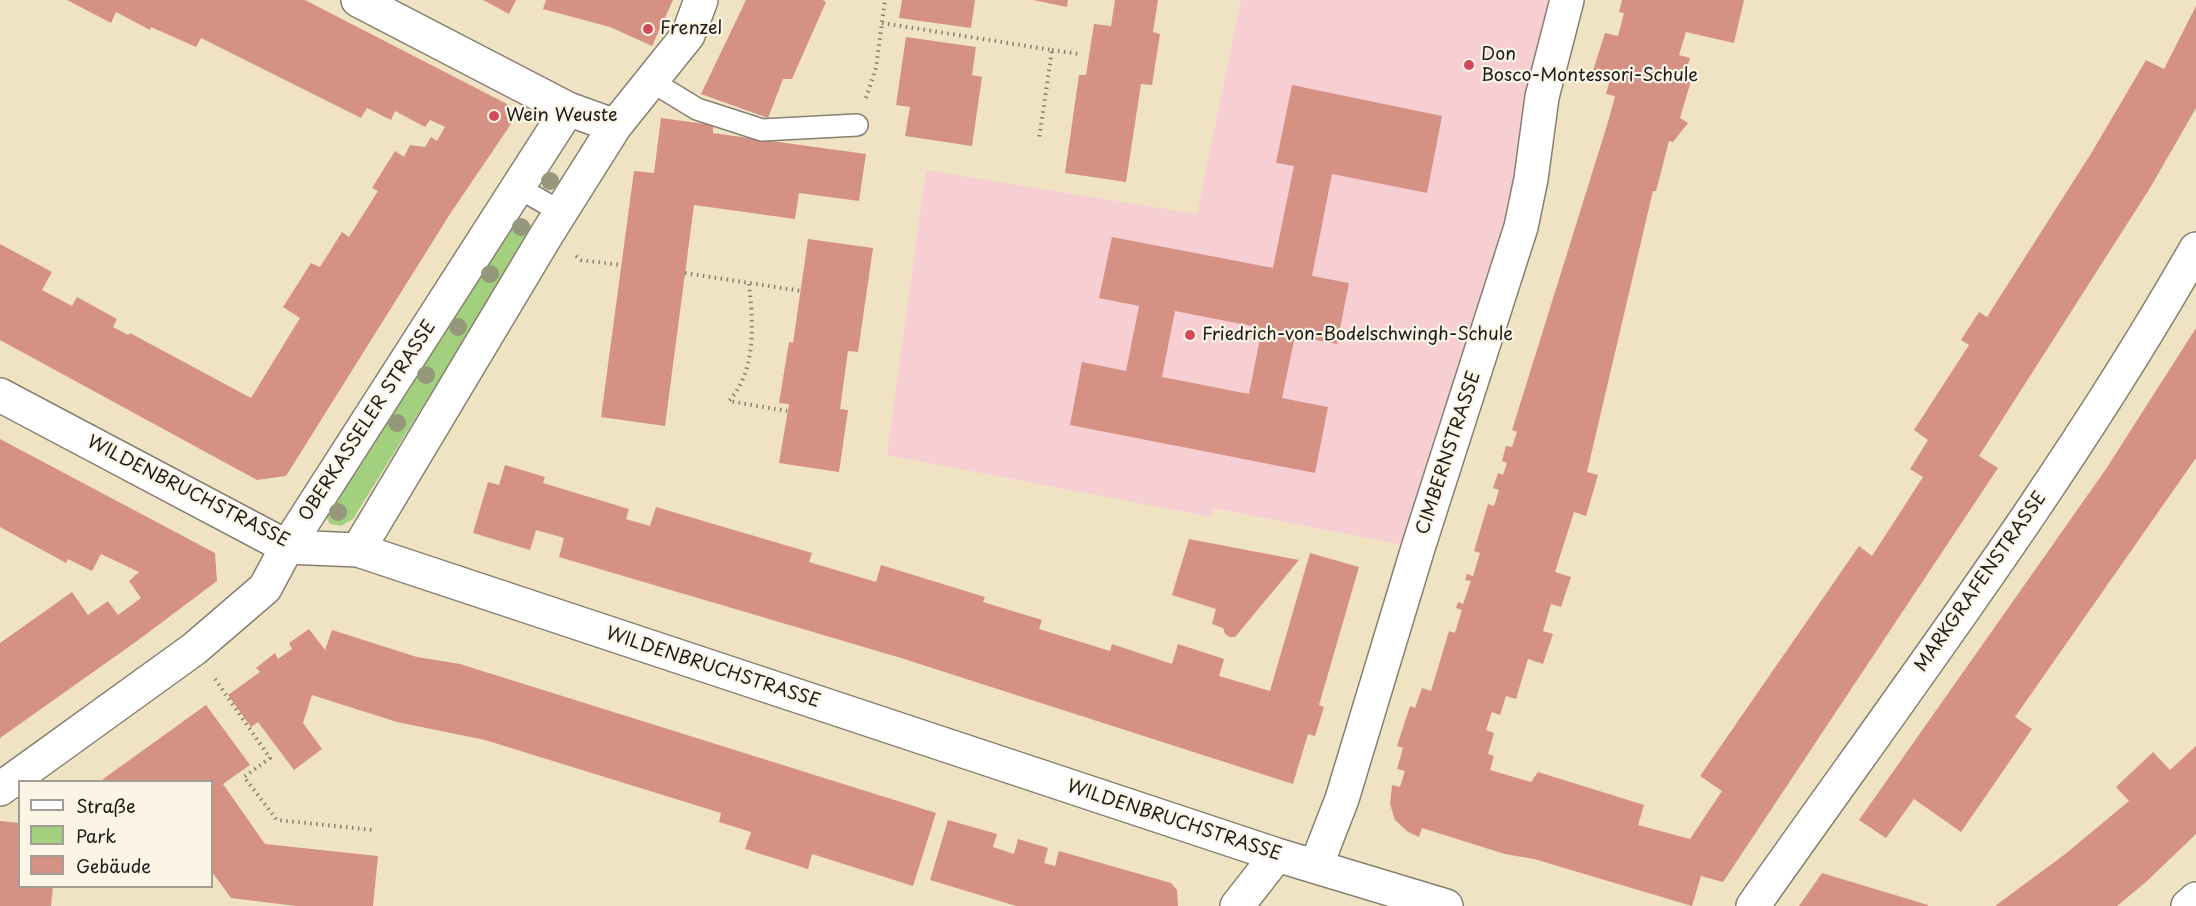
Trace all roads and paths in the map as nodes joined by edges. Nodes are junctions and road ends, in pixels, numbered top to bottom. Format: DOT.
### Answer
graph roads {
  1 [pos="358,0"];
  2 [pos="701,0"];
  3 [pos="885,0"];
  4 [pos="1568,0"];
  5 [pos="882,23"];
  6 [pos="1052,50"];
  7 [pos="1080,54"];
  8 [pos="651,81"];
  9 [pos="568,110"];
  10 [pos="857,124"];
  11 [pos="615,126"];
  12 [pos="1039,139"];
  13 [pos="519,188"];
  14 [pos="554,223"];
  15 [pos="2196,249"];
  16 [pos="621,265"];
  17 [pos="685,273"];
  18 [pos="749,284"];
  19 [pos="801,291"];
  20 [pos="0,395"];
  21 [pos="787,411"];
  22 [pos="287,547"];
  23 [pos="358,550"];
  24 [pos="194,649"];
  25 [pos="0,789"];
  26 [pos="373,830"];
  27 [pos="1277,855"];
  28 [pos="1317,866"];
  29 [pos="2196,899"];
  30 [pos="1237,906"];
  31 [pos="1446,906"];
  32 [pos="1753,906"];
  33 [pos="2188,906"];
  1 -- 9 [label="street"];
  2 -- 8 [label="street"];
  3 -- 5 [label="path"];
  4 -- 28 [label="street, CIMBERNSTRASSE"];
  5 -- 6 [label="path"];
  5 -- 10 [label="path"];
  6 -- 7 [label="path"];
  6 -- 12 [label="path"];
  8 -- 10 [label="lane"];
  8 -- 11 [label="street"];
  9 -- 11 [label="street"];
  9 -- 13 [label="street, OBERKASSELER STRASSE"];
  11 -- 14 [label="street"];
  13 -- 14 [label="lane"];
  13 -- 22 [label="street, OBERKASSELER STRASSE"];
  14 -- 16 [label="path"];
  14 -- 23 [label="street"];
  15 -- 32 [label="street, MARKGRAFENSTRASSE"];
  17 -- 18 [label="path"];
  18 -- 19 [label="path"];
  18 -- 21 [label="path"];
  20 -- 22 [label="street, WILDENBRUCHSTRASSE"];
  22 -- 23 [label="street, WILDENBRUCHSTRASSE"];
  22 -- 24 [label="street, OBERKASSELER STRASSE"];
  23 -- 27 [label="street, WILDENBRUCHSTRASSE"];
  24 -- 25 [label="street, OBERKASSELER STRASSE"];
  24 -- 26 [label="path"];
  27 -- 28 [label="street, WILDENBRUCHSTRASSE"];
  27 -- 30 [label="street"];
  28 -- 31 [label="street, WILDENBRUCHSTRASSE"];
  29 -- 33 [label="street"];
}
